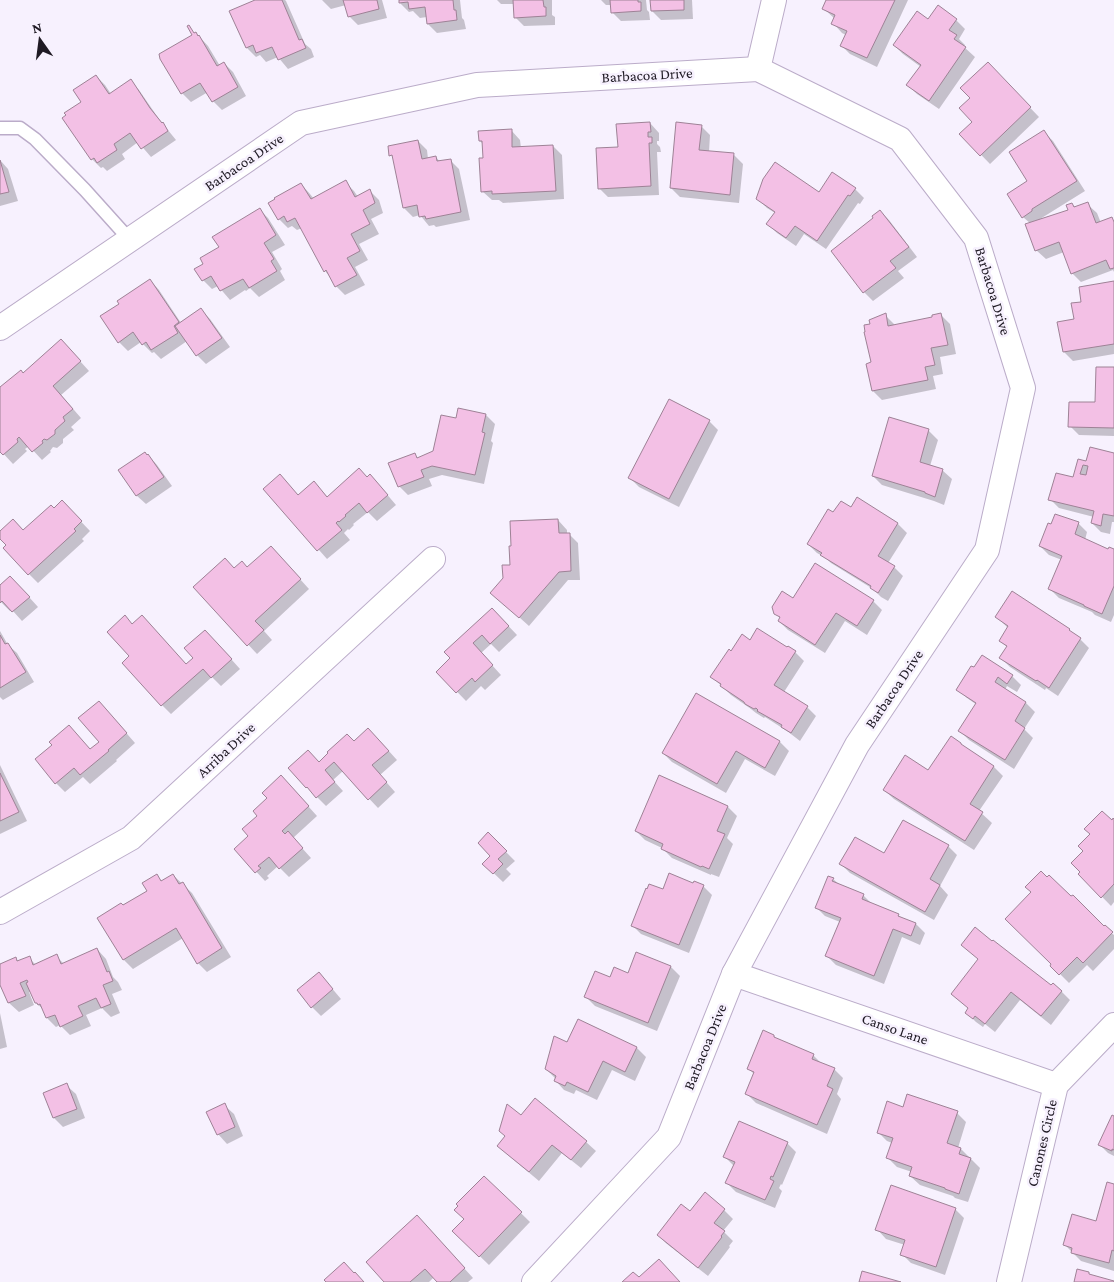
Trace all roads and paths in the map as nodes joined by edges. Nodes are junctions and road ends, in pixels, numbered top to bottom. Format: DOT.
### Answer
graph roads {
  1 [pos="774,0"];
  2 [pos="758,69"];
  3 [pos="0,128"];
  4 [pos="130,240"];
  5 [pos="0,328"];
  6 [pos="432,559"];
  7 [pos="0,912"];
  8 [pos="734,974"];
  9 [pos="1114,1025"];
  10 [pos="1056,1085"];
  11 [pos="534,1282"];
  12 [pos="1009,1282"];
  1 -- 2 [label="street"];
  2 -- 4 [label="street, Barbacoa Drive"];
  2 -- 8 [label="street, Barbacoa Drive"];
  3 -- 4 [label="lane"];
  4 -- 5 [label="street, Barbacoa Drive"];
  6 -- 7 [label="street, Arriba Drive"];
  8 -- 10 [label="street, Canso Lane"];
  8 -- 11 [label="street, Barbacoa Drive"];
  9 -- 10 [label="street, Canones Circle"];
  10 -- 12 [label="street, Canones Circle"];
}
